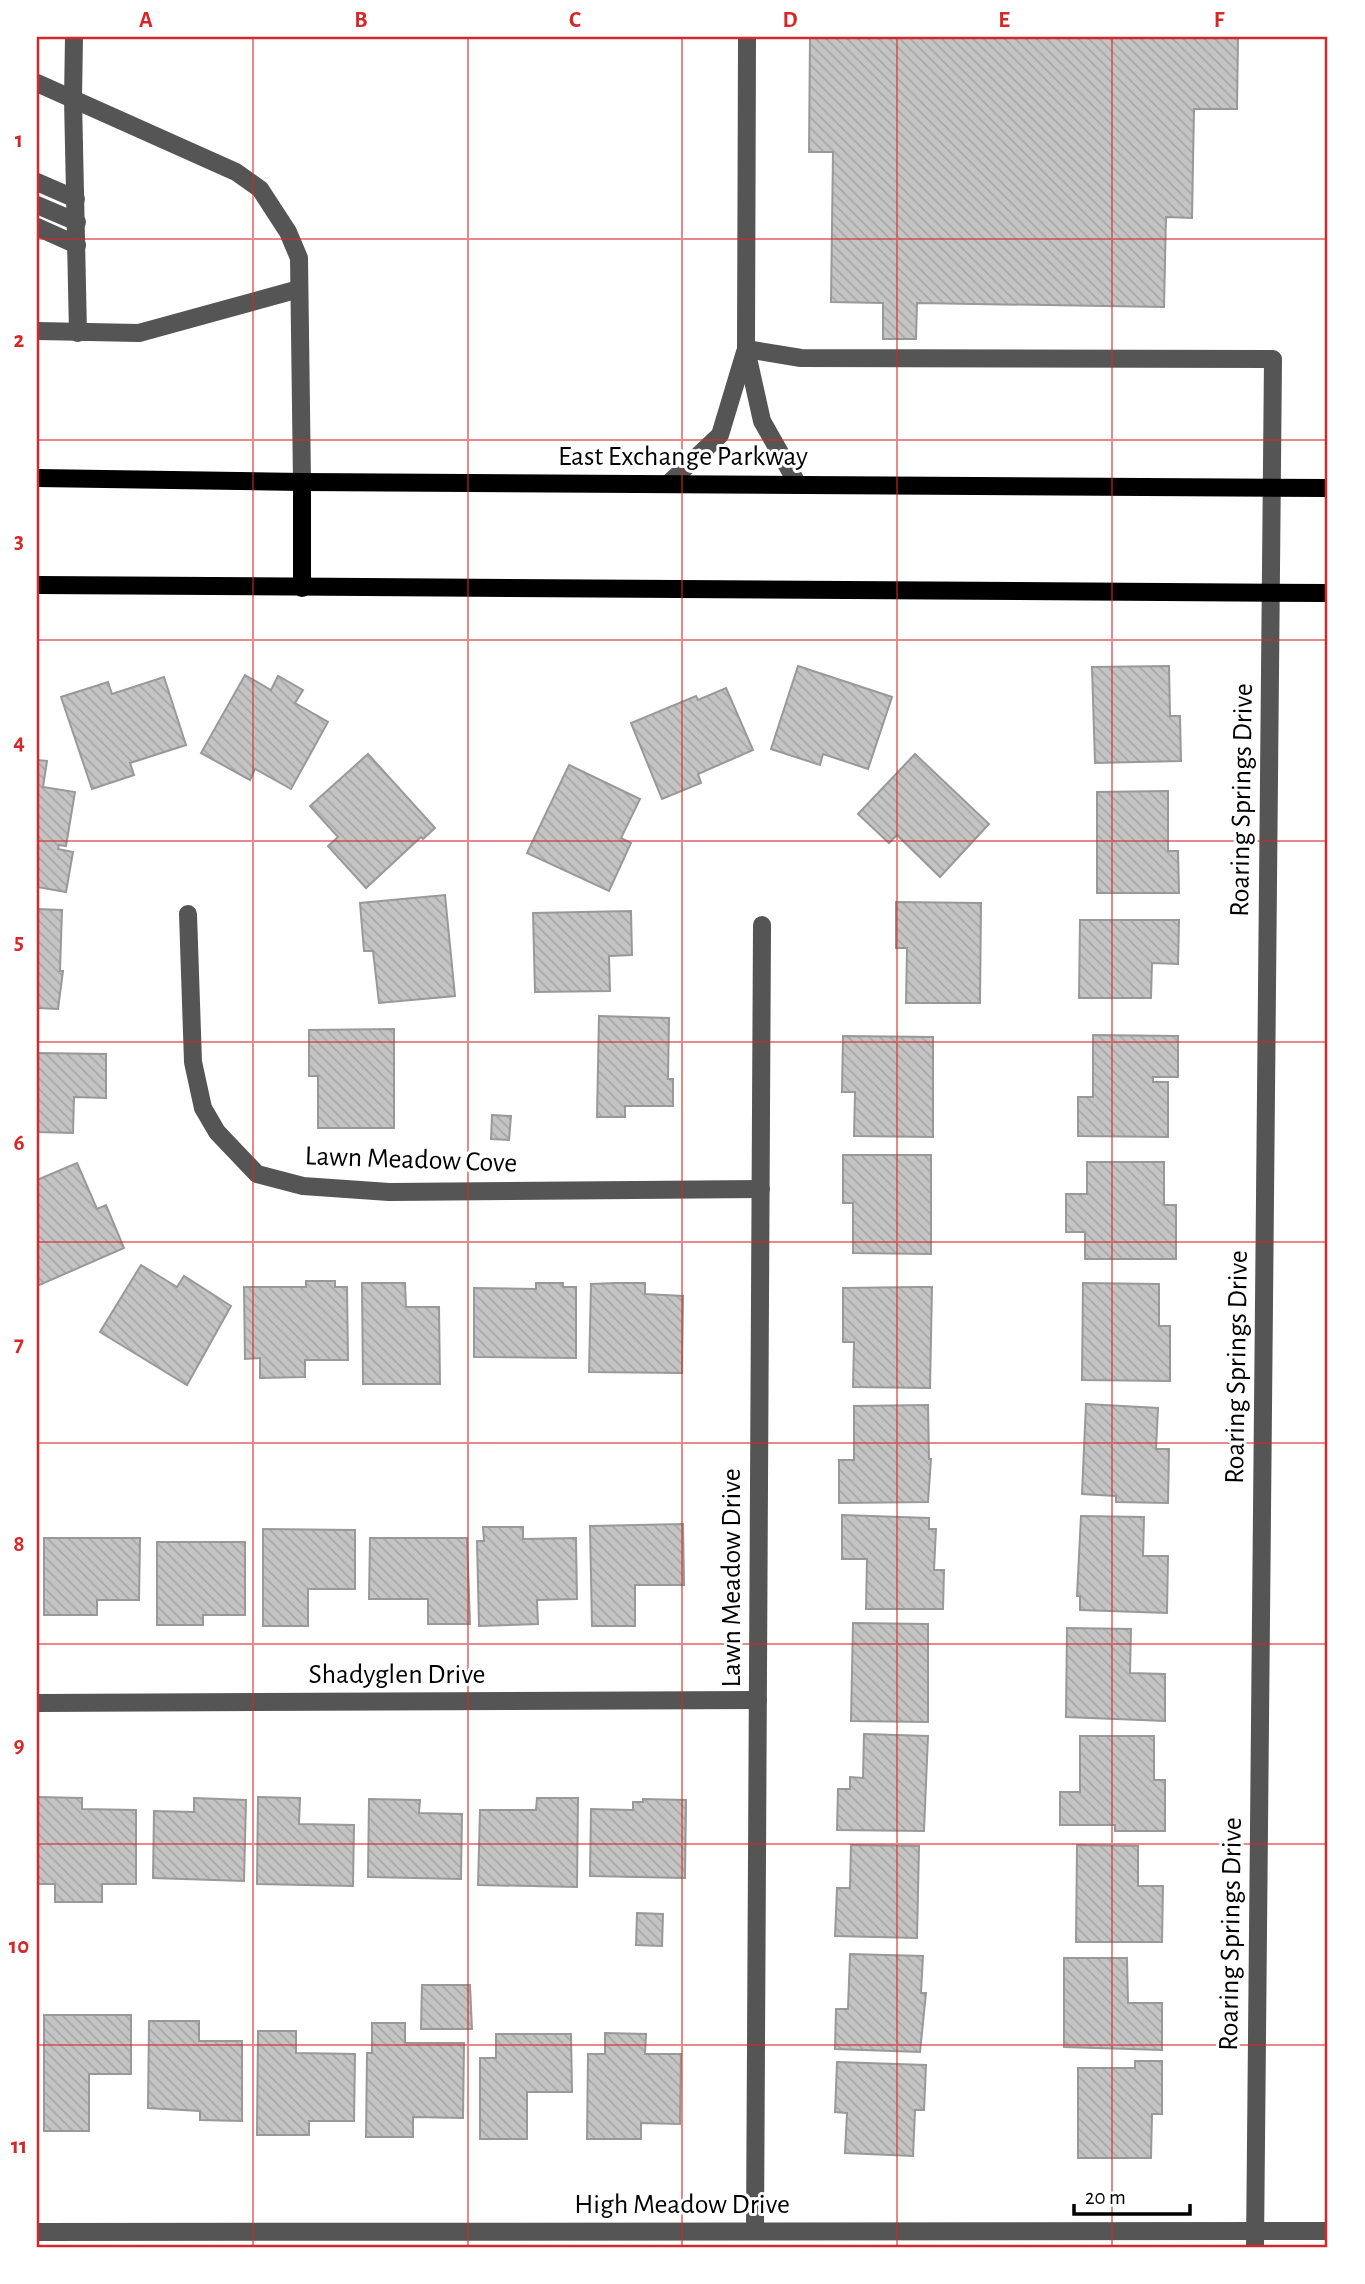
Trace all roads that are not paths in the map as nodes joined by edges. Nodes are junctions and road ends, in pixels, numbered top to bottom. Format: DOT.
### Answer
graph roads {
  1 [pos="74,37"];
  2 [pos="747,37"];
  3 [pos="37,83"];
  4 [pos="73,99"];
  5 [pos="37,182"];
  6 [pos="76,199"];
  7 [pos="37,205"];
  8 [pos="77,222"];
  9 [pos="37,227"];
  10 [pos="77,245"];
  11 [pos="299,289"];
  12 [pos="37,331"];
  13 [pos="78,333"];
  14 [pos="746,349"];
  15 [pos="37,478"];
  16 [pos="302,482"];
  17 [pos="669,483"];
  18 [pos="797,483"];
  19 [pos="1272,487"];
  20 [pos="1328,488"];
  21 [pos="37,585"];
  22 [pos="302,588"];
  23 [pos="1270,592"];
  24 [pos="1328,593"];
  25 [pos="188,914"];
  26 [pos="762,925"];
  27 [pos="761,1189"];
  28 [pos="758,1700"];
  29 [pos="37,1703"];
  30 [pos="755,2231"];
  31 [pos="1328,2231"];
  32 [pos="37,2232"];
  33 [pos="1255,2239"];
  1 -- 4 [label="street"];
  2 -- 14 [label="street"];
  3 -- 4 [label="street"];
  4 -- 6 [label="street"];
  4 -- 11 [label="street"];
  5 -- 6 [label="street"];
  6 -- 8 [label="street"];
  7 -- 8 [label="street"];
  8 -- 10 [label="street"];
  9 -- 10 [label="street"];
  10 -- 13 [label="street"];
  11 -- 13 [label="street"];
  11 -- 16 [label="street"];
  12 -- 13 [label="street"];
  14 -- 17 [label="street"];
  14 -- 18 [label="street"];
  14 -- 19 [label="street, Roaring Springs Drive"];
  15 -- 16 [label="main road, East Exchange Parkway"];
  16 -- 17 [label="main road, East Exchange Parkway"];
  16 -- 22 [label="main road"];
  17 -- 18 [label="main road, East Exchange Parkway"];
  18 -- 19 [label="main road, East Exchange Parkway"];
  19 -- 20 [label="main road, East Exchange Parkway"];
  19 -- 23 [label="street, Roaring Springs Drive"];
  21 -- 22 [label="main road"];
  22 -- 23 [label="main road"];
  23 -- 24 [label="main road"];
  23 -- 33 [label="street, Roaring Springs Drive"];
  25 -- 27 [label="street, Lawn Meadow Cove"];
  26 -- 27 [label="street, Lawn Meadow Drive"];
  27 -- 28 [label="street, Lawn Meadow Drive"];
  28 -- 29 [label="street, Shadyglen Drive"];
  28 -- 30 [label="street, Lawn Meadow Drive"];
  30 -- 32 [label="street, High Meadow Drive"];
  30 -- 33 [label="street, High Meadow Drive"];
  31 -- 33 [label="street, High Meadow Drive"];
}
